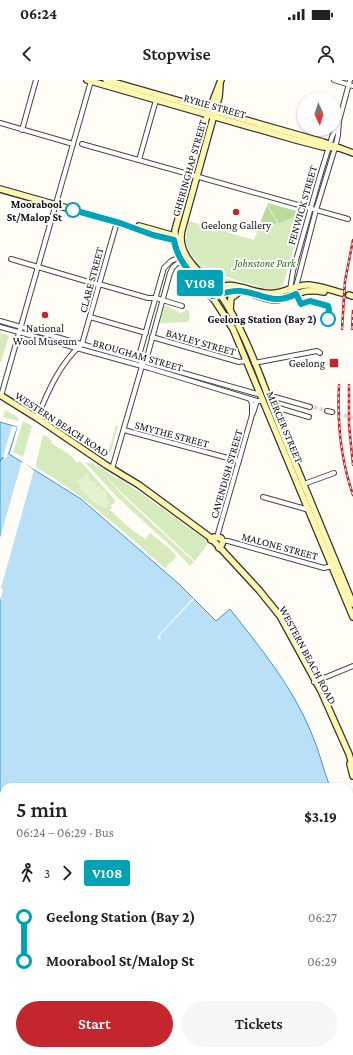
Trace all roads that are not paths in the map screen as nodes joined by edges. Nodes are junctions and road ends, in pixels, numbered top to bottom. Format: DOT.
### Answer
graph roads {
  1 [pos="36,80"];
  2 [pos="89,80"];
  3 [pos="106,80"];
  4 [pos="334,80"];
  5 [pos="220,82"];
  6 [pos="351,84"];
  7 [pos="156,100"];
  8 [pos="212,113"];
  9 [pos="341,115"];
  10 [pos="0,124"];
  11 [pos="22,130"];
  12 [pos="333,136"];
  13 [pos="338,136"];
  14 [pos="73,144"];
  15 [pos="82,144"];
  16 [pos="329,146"];
  17 [pos="337,148"];
  18 [pos="353,153"];
  19 [pos="139,160"];
  20 [pos="194,176"];
  21 [pos="319,179"];
  22 [pos="326,181"];
  23 [pos="0,189"];
  24 [pos="55,205"];
  25 [pos="185,206"];
  26 [pos="311,209"];
  27 [pos="316,210"];
  28 [pos="348,219"];
  29 [pos="117,222"];
  30 [pos="174,238"];
  31 [pos="181,242"];
  32 [pos="176,248"];
  33 [pos="183,258"];
  34 [pos="11,259"];
  35 [pos="171,261"];
  36 [pos="38,267"];
  37 [pos="300,270"];
  38 [pos="99,285"];
  39 [pos="304,285"];
  40 [pos="293,288"];
  41 [pos="327,289"];
  42 [pos="218,292"];
  43 [pos="244,292"];
  44 [pos="342,293"];
  45 [pos="293,295"];
  46 [pos="212,296"];
  47 [pos="156,298"];
  48 [pos="162,300"];
  49 [pos="182,306"];
  50 [pos="230,310"];
  51 [pos="90,317"];
  52 [pos="0,321"];
  53 [pos="0,327"];
  54 [pos="20,327"];
  55 [pos="19,332"];
  56 [pos="146,333"];
  57 [pos="152,337"];
  58 [pos="82,344"];
  59 [pos="247,345"];
  60 [pos="241,348"];
  61 [pos="76,349"];
  62 [pos="320,353"];
  63 [pos="142,361"];
  64 [pos="246,361"];
  65 [pos="254,363"];
  66 [pos="142,366"];
  67 [pos="261,395"];
  68 [pos="0,396"];
  69 [pos="268,397"];
  70 [pos="250,399"];
  71 [pos="260,401"];
  72 [pos="272,406"];
  73 [pos="309,406"];
  74 [pos="284,409"];
  75 [pos="252,415"];
  76 [pos="276,416"];
  77 [pos="309,417"];
  78 [pos="37,418"];
  79 [pos="124,430"];
  80 [pos="239,461"];
  81 [pos="112,469"];
  82 [pos="334,473"];
  83 [pos="302,485"];
  84 [pos="263,497"];
  85 [pos="309,510"];
  86 [pos="213,538"];
  87 [pos="220,546"];
  88 [pos="334,565"];
  89 [pos="353,604"];
  90 [pos="353,617"];
  91 [pos="353,666"];
  92 [pos="315,682"];
  93 [pos="353,767"];
  94 [pos="353,776"];
  95 [pos="353,1044"];
  96 [pos="353,1049"];
  1 -- 11 [label="street"];
  2 -- 7 [label="street, RYRIE STREET"];
  2 -- 14 [label="street"];
  3 -- 8 [label="street, RYRIE STREET"];
  4 -- 6 [label="street"];
  5 -- 8 [label="street, GHERINGHAP STREET"];
  6 -- 9 [label="street, FENWICK STREET"];
  7 -- 8 [label="street, RYRIE STREET"];
  7 -- 19 [label="street"];
  8 -- 16 [label="street, RYRIE STREET"];
  8 -- 20 [label="street, GHERINGHAP STREET"];
  10 -- 11 [label="street"];
  11 -- 14 [label="street"];
  12 -- 16 [label="street, FENWICK STREET"];
  13 -- 17 [label="street, FENWICK STREET"];
  14 -- 24 [label="street"];
  15 -- 19 [label="street"];
  16 -- 17 [label="street, RYRIE STREET"];
  16 -- 21 [label="street, FENWICK STREET"];
  17 -- 18 [label="street, RYRIE STREET"];
  17 -- 22 [label="street, FENWICK STREET"];
  19 -- 20 [label="street"];
  20 -- 25 [label="street, GHERINGHAP STREET"];
  20 -- 26 [label="street"];
  21 -- 22 [label="street"];
  21 -- 26 [label="street, FENWICK STREET"];
  22 -- 27 [label="street, FENWICK STREET"];
  23 -- 24 [label="street"];
  24 -- 29 [label="street"];
  24 -- 36 [label="street"];
  25 -- 30 [label="street, GHERINGHAP STREET"];
  25 -- 31 [label="street, GHERINGHAP STREET"];
  26 -- 27 [label="street"];
  26 -- 40 [label="street, FENWICK STREET"];
  27 -- 28 [label="street"];
  27 -- 37 [label="street, FENWICK STREET"];
  29 -- 30 [label="street"];
  29 -- 38 [label="street, CLARE STREET"];
  30 -- 31 [label="street"];
  30 -- 32 [label="street, GHERINGHAP STREET"];
  31 -- 33 [label="street, GHERINGHAP STREET"];
  32 -- 33 [label="street, GHERINGHAP STREET"];
  32 -- 35 [label="street"];
  33 -- 35 [label="street"];
  33 -- 42 [label="street, MERCER STREET"];
  33 -- 46 [label="street, MERCER STREET"];
  33 -- 48 [label="street"];
  34 -- 36 [label="street"];
  35 -- 47 [label="street"];
  36 -- 38 [label="street"];
  36 -- 54 [label="street"];
  37 -- 39 [label="street, FENWICK STREET"];
  37 -- 40 [label="street, FENWICK STREET"];
  38 -- 47 [label="street"];
  38 -- 51 [label="street, CLARE STREET"];
  39 -- 40 [label="street"];
  39 -- 41 [label="street"];
  40 -- 42 [label="street"];
  40 -- 45 [label="street, FENWICK STREET"];
  41 -- 44 [label="street"];
  41 -- 45 [label="street"];
  42 -- 43 [label="street"];
  42 -- 46 [label="street"];
  42 -- 50 [label="street, MERCER STREET"];
  43 -- 45 [label="street"];
  43 -- 50 [label="street"];
  46 -- 60 [label="street, MERCER STREET"];
  47 -- 48 [label="street"];
  47 -- 56 [label="street"];
  48 -- 49 [label="street"];
  48 -- 57 [label="street"];
  50 -- 59 [label="street, MERCER STREET"];
  51 -- 56 [label="street"];
  51 -- 58 [label="street, CLARE STREET"];
  52 -- 54 [label="street, BROUGHAM STREET"];
  53 -- 55 [label="street, BROUGHAM STREET"];
  54 -- 55 [label="street"];
  54 -- 58 [label="street, BROUGHAM STREET"];
  55 -- 61 [label="street, BROUGHAM STREET"];
  55 -- 68 [label="street"];
  56 -- 63 [label="street"];
  57 -- 63 [label="street"];
  57 -- 64 [label="street, BAYLEY STREET"];
  58 -- 61 [label="street"];
  58 -- 63 [label="street, BROUGHAM STREET"];
  59 -- 60 [label="street"];
  59 -- 65 [label="street, MERCER STREET"];
  60 -- 64 [label="street, MERCER STREET"];
  61 -- 66 [label="street, BROUGHAM STREET"];
  61 -- 78 [label="street"];
  62 -- 65 [label="street"];
  63 -- 66 [label="street"];
  63 -- 67 [label="street, BROUGHAM STREET"];
  64 -- 65 [label="street"];
  64 -- 67 [label="street, MERCER STREET"];
  65 -- 69 [label="street, MERCER STREET"];
  66 -- 70 [label="street, BROUGHAM STREET"];
  66 -- 79 [label="street"];
  67 -- 69 [label="street, BROUGHAM STREET"];
  67 -- 71 [label="street, MERCER STREET"];
  68 -- 78 [label="street, WESTERN BEACH ROAD"];
  69 -- 71 [label="street"];
  69 -- 72 [label="street, MERCER STREET"];
  69 -- 73 [label="street, BROUGHAM STREET"];
  70 -- 71 [label="street, BROUGHAM STREET"];
  70 -- 75 [label="street, CAVENDISH STREET"];
  71 -- 75 [label="street, CAVENDISH STREET"];
  71 -- 83 [label="street, MERCER STREET"];
  72 -- 74 [label="street"];
  72 -- 76 [label="street, MERCER STREET"];
  74 -- 76 [label="street"];
  74 -- 77 [label="street"];
  75 -- 80 [label="street, CAVENDISH STREET"];
  76 -- 83 [label="street, MERCER STREET"];
  78 -- 81 [label="street, WESTERN BEACH ROAD"];
  79 -- 80 [label="street, SMYTHE STREET"];
  79 -- 81 [label="street"];
  80 -- 86 [label="street, CAVENDISH STREET"];
  81 -- 86 [label="street, WESTERN BEACH ROAD"];
  82 -- 83 [label="street"];
  83 -- 85 [label="street, MERCER STREET"];
  83 -- 88 [label="street, MERCER STREET"];
  84 -- 85 [label="street"];
  85 -- 88 [label="street, MERCER STREET"];
  86 -- 87 [label="street, WESTERN BEACH ROAD"];
  87 -- 88 [label="street, MALONE STREET"];
  87 -- 92 [label="street, WESTERN BEACH ROAD"];
  88 -- 89 [label="street, MERCER STREET"];
  88 -- 90 [label="street, MERCER STREET"];
  91 -- 92 [label="street"];
  92 -- 93 [label="street, WESTERN BEACH ROAD"];
  92 -- 94 [label="street, WESTERN BEACH ROAD"];
  95 -- 96 [label="street"];
}
